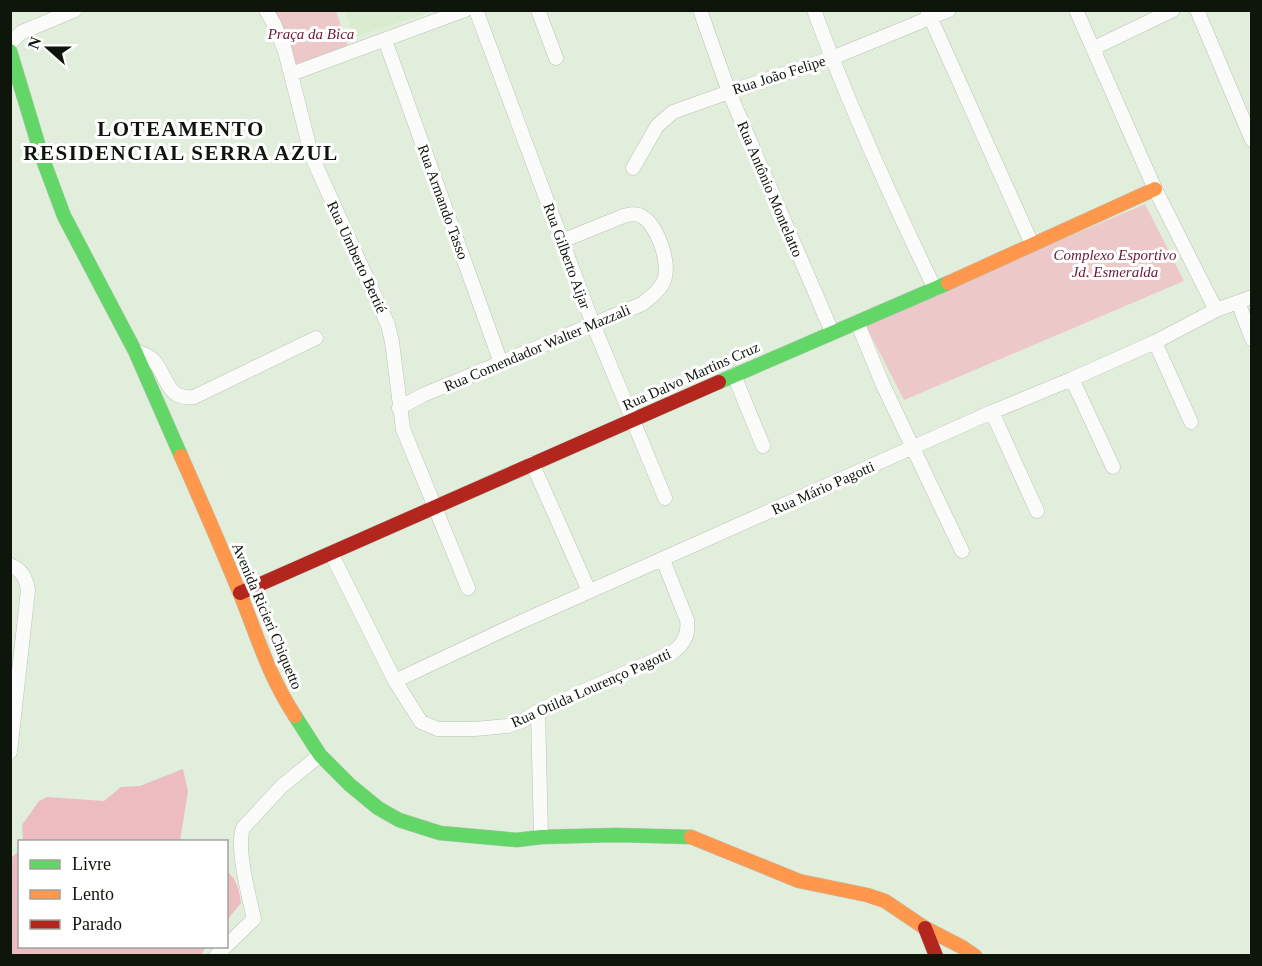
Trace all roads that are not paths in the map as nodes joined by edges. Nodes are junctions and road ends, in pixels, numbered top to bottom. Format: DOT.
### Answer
graph roads {
  1 [pos="75,10"];
  2 [pos="266,10"];
  3 [pos="465,10"];
  4 [pos="476,10"];
  5 [pos="538,10"];
  6 [pos="700,10"];
  7 [pos="814,10"];
  8 [pos="949,10"];
  9 [pos="1076,10"];
  10 [pos="1173,10"];
  11 [pos="1197,10"];
  12 [pos="928,14"];
  13 [pos="385,40"];
  14 [pos="10,43"];
  15 [pos="1094,48"];
  16 [pos="10,51"];
  17 [pos="556,58"];
  18 [pos="832,58"];
  19 [pos="291,74"];
  20 [pos="729,92"];
  21 [pos="1251,140"];
  22 [pos="633,168"];
  23 [pos="1155,189"];
  24 [pos="562,241"];
  25 [pos="1032,244"];
  26 [pos="935,290"];
  27 [pos="1245,299"];
  28 [pos="1216,310"];
  29 [pos="857,322"];
  30 [pos="592,324"];
  31 [pos="832,332"];
  32 [pos="316,338"];
  33 [pos="1251,339"];
  34 [pos="1155,342"];
  35 [pos="135,351"];
  36 [pos="501,363"];
  37 [pos="734,375"];
  38 [pos="1072,379"];
  39 [pos="399,408"];
  40 [pos="992,412"];
  41 [pos="632,420"];
  42 [pos="1191,422"];
  43 [pos="763,446"];
  44 [pos="914,447"];
  45 [pos="532,463"];
  46 [pos="1113,467"];
  47 [pos="665,498"];
  48 [pos="434,507"];
  49 [pos="1037,512"];
  50 [pos="962,551"];
  51 [pos="331,553"];
  52 [pos="663,560"];
  53 [pos="10,565"];
  54 [pos="468,588"];
  55 [pos="589,591"];
  56 [pos="240,593"];
  57 [pos="395,681"];
  58 [pos="538,711"];
  59 [pos="10,752"];
  60 [pos="320,755"];
  61 [pos="541,837"];
  62 [pos="924,928"];
  63 [pos="228,944"];
  64 [pos="962,947"];
  65 [pos="936,956"];
  66 [pos="948,956"];
  67 [pos="975,956"];
  1 -- 14 [label="street"];
  2 -- 19 [label="street, Rua Umberto Bertié"];
  3 -- 13 [label="street"];
  4 -- 24 [label="street, Rua Gilberto Aijar"];
  5 -- 17 [label="street"];
  6 -- 20 [label="street, Rua Antônio Montelatto"];
  7 -- 18 [label="street"];
  8 -- 12 [label="street, Rua João Felipe"];
  9 -- 15 [label="street"];
  10 -- 15 [label="street"];
  11 -- 21 [label="street"];
  12 -- 18 [label="street, Rua João Felipe"];
  12 -- 25 [label="street"];
  13 -- 19 [label="street"];
  13 -- 36 [label="street, Rua Armando Tasso"];
  15 -- 23 [label="street"];
  16 -- 35 [label="street, Avenida Ricieri Chiquetto"];
  18 -- 20 [label="street, Rua João Felipe"];
  18 -- 26 [label="street"];
  19 -- 39 [label="street, Rua Umberto Bertié"];
  20 -- 22 [label="street, Rua João Felipe"];
  20 -- 31 [label="street, Rua Antônio Montelatto"];
  23 -- 25 [label="street, Rua Dalvo Martins Cruz"];
  23 -- 28 [label="street"];
  24 -- 30 [label="street, Rua Gilberto Aijar"];
  24 -- 30 [label="street, Rua Comendador Walter Mazzali"];
  25 -- 26 [label="street, Rua Dalvo Martins Cruz"];
  26 -- 29 [label="street, Rua Dalvo Martins Cruz"];
  27 -- 28 [label="street, Rua Mário Pagotti"];
  27 -- 33 [label="street"];
  28 -- 34 [label="street, Rua Mário Pagotti"];
  29 -- 31 [label="street, Rua Dalvo Martins Cruz"];
  29 -- 44 [label="street"];
  30 -- 36 [label="street, Rua Comendador Walter Mazzali"];
  30 -- 41 [label="street, Rua Gilberto Aijar"];
  31 -- 37 [label="street, Rua Dalvo Martins Cruz"];
  32 -- 35 [label="street"];
  34 -- 38 [label="street, Rua Mário Pagotti"];
  34 -- 42 [label="street"];
  35 -- 56 [label="street, Avenida Ricieri Chiquetto"];
  36 -- 39 [label="street, Rua Comendador Walter Mazzali"];
  37 -- 41 [label="street, Rua Dalvo Martins Cruz"];
  37 -- 43 [label="street"];
  38 -- 40 [label="street, Rua Mário Pagotti"];
  38 -- 46 [label="street"];
  39 -- 48 [label="street, Rua Umberto Bertié"];
  40 -- 44 [label="street, Rua Mário Pagotti"];
  40 -- 49 [label="street"];
  41 -- 45 [label="street, Rua Dalvo Martins Cruz"];
  41 -- 47 [label="street, Rua Gilberto Aijar"];
  44 -- 50 [label="street"];
  44 -- 52 [label="street, Rua Mário Pagotti"];
  45 -- 48 [label="street, Rua Dalvo Martins Cruz"];
  45 -- 55 [label="street"];
  48 -- 51 [label="street, Rua Dalvo Martins Cruz"];
  48 -- 54 [label="street, Rua Umberto Bertié"];
  51 -- 56 [label="street, Rua Dalvo Martins Cruz"];
  51 -- 57 [label="street"];
  52 -- 55 [label="street, Rua Mário Pagotti"];
  52 -- 58 [label="street, Rua Otilda Lourenço Pagotti"];
  53 -- 59 [label="street"];
  55 -- 57 [label="street, Rua Mário Pagotti"];
  56 -- 60 [label="street, Avenida Ricieri Chiquetto"];
  57 -- 58 [label="street, Rua Otilda Lourenço Pagotti"];
  58 -- 61 [label="street"];
  60 -- 61 [label="street, Avenida Ricieri Chiquetto"];
  60 -- 63 [label="street"];
  61 -- 62 [label="street, Avenida Ricieri Chiquetto"];
  62 -- 64 [label="street, Avenida Ricieri Chiquetto"];
  62 -- 65 [label="street"];
  64 -- 66 [label="street"];
  64 -- 67 [label="street, Avenida Ricieri Chiquetto"];
}
